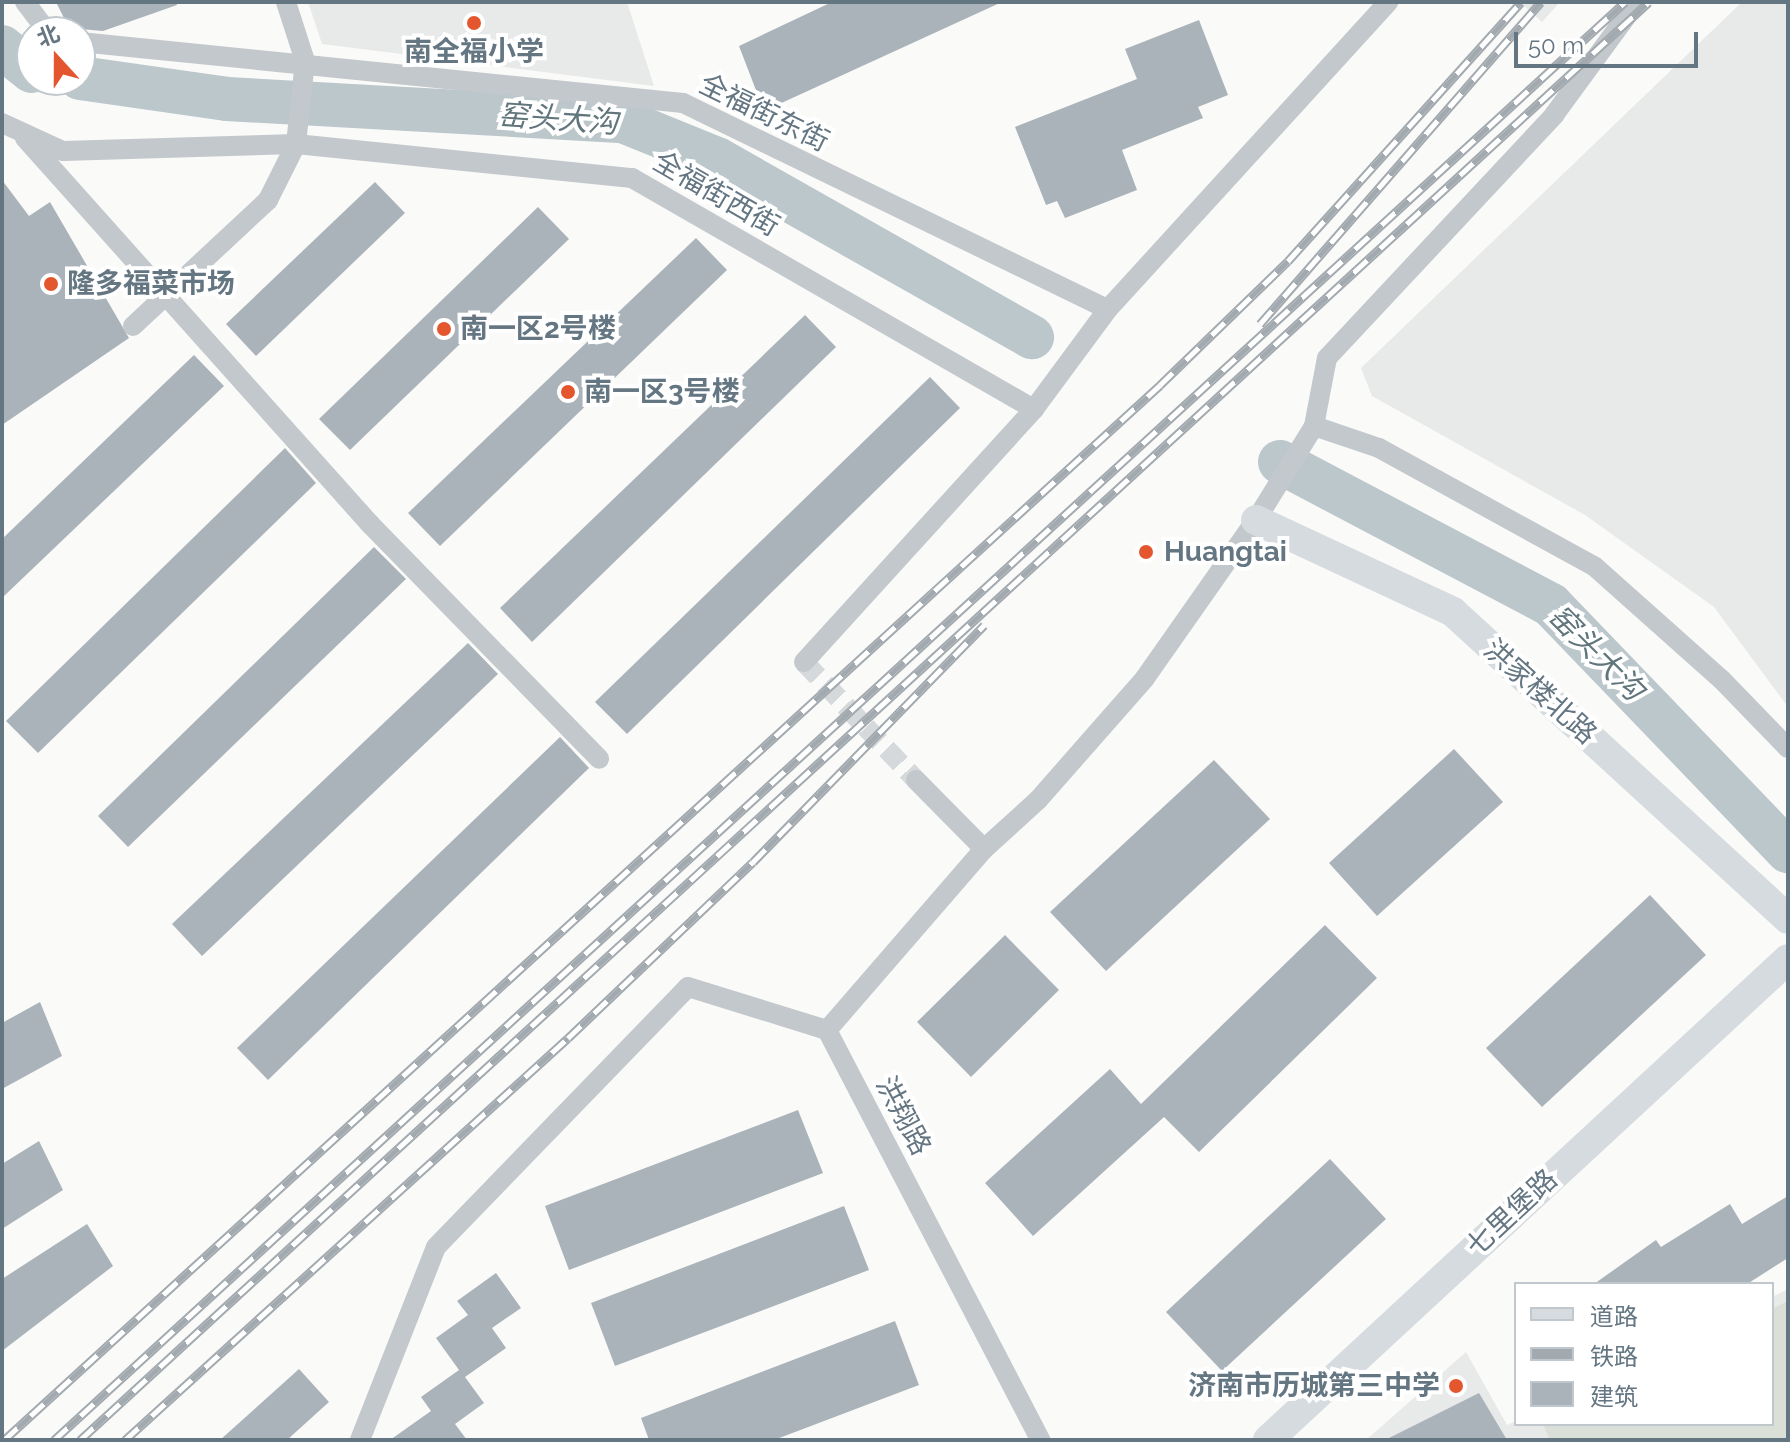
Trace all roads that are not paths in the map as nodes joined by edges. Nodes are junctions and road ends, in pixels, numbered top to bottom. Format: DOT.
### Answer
graph roads {
  1 [pos="286,2"];
  2 [pos="1388,2"];
  3 [pos="1637,2"];
  4 [pos="96,43"];
  5 [pos="305,61"];
  6 [pos="2,123"];
  7 [pos="23,135"];
  8 [pos="296,144"];
  9 [pos="164,292"];
  10 [pos="1108,309"];
  11 [pos="133,326"];
  12 [pos="1034,409"];
  13 [pos="1314,426"];
  14 [pos="1256,520"];
  15 [pos="804,662"];
  16 [pos="1788,748"];
  17 [pos="599,759"];
  18 [pos="916,780"];
  19 [pos="984,849"];
  20 [pos="1788,919"];
  21 [pos="1788,959"];
  22 [pos="1788,973"];
  23 [pos="1757,986"];
  24 [pos="827,1030"];
  25 [pos="360,1440"];
  26 [pos="1040,1440"];
  27 [pos="1268,1440"];
  1 -- 5 [label="street"];
  2 -- 10 [label="street"];
  3 -- 13 [label="street"];
  4 -- 5 [label="street, 全福街东街"];
  5 -- 8 [label="street"];
  5 -- 10 [label="street, 全福街东街"];
  6 -- 7 [label="street, 全福街西街"];
  7 -- 8 [label="street, 全福街西街"];
  7 -- 9 [label="street"];
  8 -- 9 [label="street"];
  8 -- 12 [label="street, 全福街西街"];
  9 -- 11 [label="street"];
  9 -- 17 [label="street"];
  10 -- 12 [label="street"];
  12 -- 15 [label="street"];
  13 -- 14 [label="street"];
  13 -- 16 [label="street"];
  14 -- 19 [label="street"];
  14 -- 20 [label="main road, 洪家楼北路"];
  18 -- 19 [label="street"];
  19 -- 24 [label="street"];
  21 -- 23 [label="main road, 七里堡路"];
  22 -- 23 [label="main road, 七里堡路"];
  23 -- 27 [label="main road, 七里堡路"];
  24 -- 25 [label="street"];
  24 -- 26 [label="street, 洪翔路"];
}
